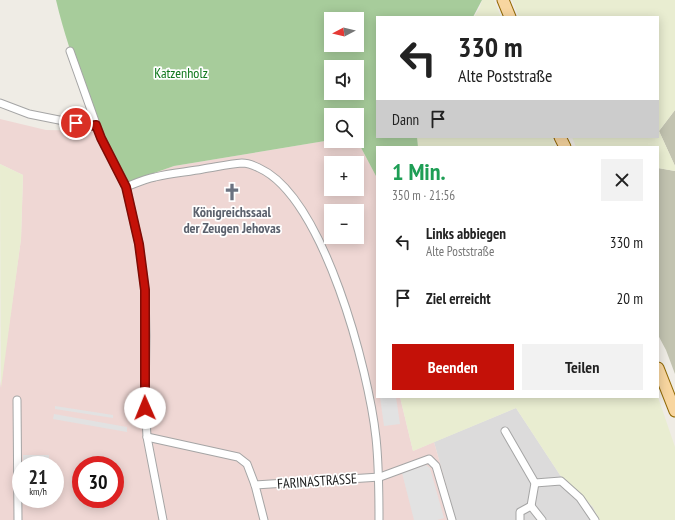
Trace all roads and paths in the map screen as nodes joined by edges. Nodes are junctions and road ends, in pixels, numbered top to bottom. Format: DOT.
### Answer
graph roads {
  1 [pos="503,0"];
  2 [pos="510,16"];
  3 [pos="70,51"];
  4 [pos="0,103"];
  5 [pos="96,125"];
  6 [pos="126,187"];
  7 [pos="660,372"];
  8 [pos="17,400"];
  9 [pos="675,400"];
  10 [pos="675,411"];
  11 [pos="505,431"];
  12 [pos="147,436"];
  13 [pos="380,477"];
  14 [pos="535,483"];
  15 [pos="255,485"];
  16 [pos="531,506"];
  17 [pos="18,520"];
  18 [pos="163,520"];
  19 [pos="264,520"];
  20 [pos="379,520"];
  21 [pos="452,520"];
  22 [pos="520,520"];
  23 [pos="542,520"];
  24 [pos="594,520"];
  1 -- 2 [label="main road"];
  3 -- 5 [label="street"];
  4 -- 5 [label="street"];
  5 -- 6 [label="street"];
  6 -- 12 [label="street"];
  6 -- 13 [label="street"];
  7 -- 9 [label="main road"];
  7 -- 10 [label="main road"];
  8 -- 17 [label="street"];
  11 -- 14 [label="street"];
  12 -- 15 [label="street"];
  12 -- 18 [label="street"];
  13 -- 15 [label="street, FARINASTRASSE"];
  13 -- 20 [label="street"];
  13 -- 21 [label="street, FARINASTRASSE"];
  14 -- 16 [label="street"];
  14 -- 24 [label="street"];
  15 -- 19 [label="street"];
  16 -- 22 [label="street"];
  16 -- 23 [label="street"];
}
